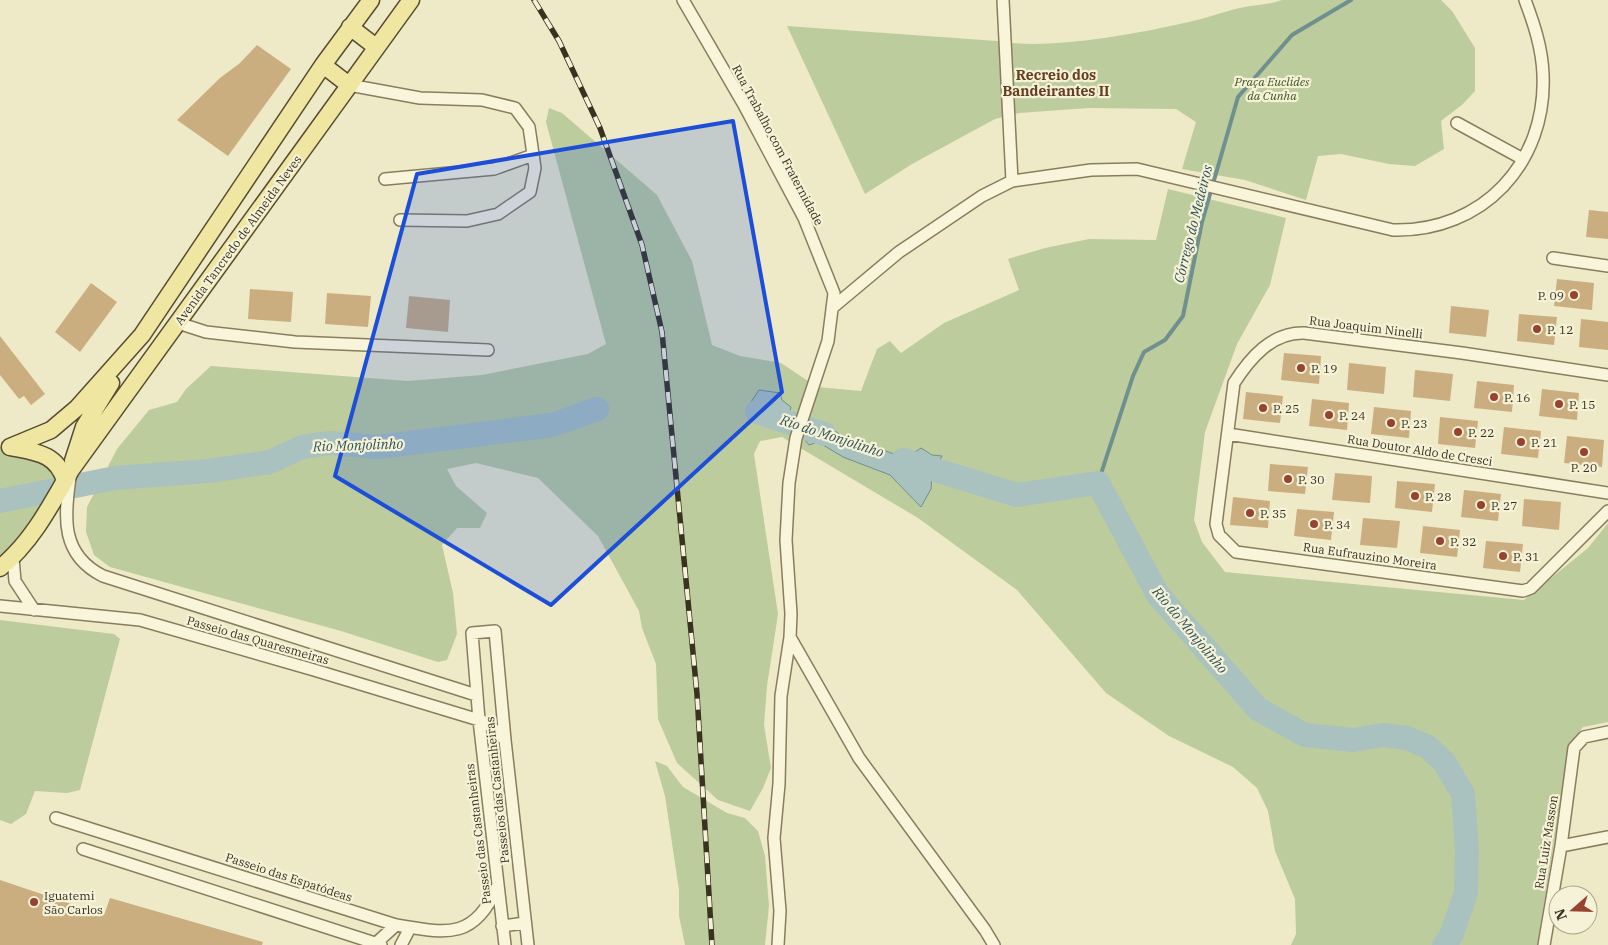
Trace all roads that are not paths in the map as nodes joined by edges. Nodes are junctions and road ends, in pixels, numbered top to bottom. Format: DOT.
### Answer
graph roads {
  1 [pos="371,0"];
  2 [pos="411,0"];
  3 [pos="683,0"];
  4 [pos="1003,0"];
  5 [pos="1525,0"];
  6 [pos="350,27"];
  7 [pos="376,47"];
  8 [pos="323,65"];
  9 [pos="349,85"];
  10 [pos="1457,123"];
  11 [pos="533,155"];
  12 [pos="1523,159"];
  13 [pos="385,179"];
  14 [pos="1012,182"];
  15 [pos="400,220"];
  16 [pos="1553,258"];
  17 [pos="1608,266"];
  18 [pos="832,308"];
  19 [pos="178,323"];
  20 [pos="142,335"];
  21 [pos="488,350"];
  22 [pos="1608,375"];
  23 [pos="1228,434"];
  24 [pos="5,447"];
  25 [pos="69,477"];
  26 [pos="1608,492"];
  27 [pos="1608,510"];
  28 [pos="1219,535"];
  29 [pos="6,563"];
  30 [pos="0,606"];
  31 [pos="34,610"];
  32 [pos="790,637"];
  33 [pos="476,695"];
  34 [pos="479,720"];
  35 [pos="1608,732"];
  36 [pos="505,740"];
  37 [pos="56,818"];
  38 [pos="1608,837"];
  39 [pos="1561,846"];
  40 [pos="82,850"];
  41 [pos="498,885"];
  42 [pos="525,922"];
  43 [pos="396,925"];
  44 [pos="502,926"];
  45 [pos="410,928"];
  46 [pos="377,944"];
  47 [pos="402,945"];
  48 [pos="505,945"];
  49 [pos="528,945"];
  50 [pos="778,945"];
  51 [pos="994,945"];
  52 [pos="1544,945"];
  1 -- 6 [label="main road, Avenida Tancredo de Almeida Neves"];
  2 -- 7 [label="main road, Avenida Tancredo de Almeida Neves"];
  3 -- 18 [label="street, Rua Trabalho com Fraternidade"];
  4 -- 14 [label="street"];
  5 -- 12 [label="street"];
  6 -- 7 [label="main road"];
  6 -- 8 [label="main road, Avenida Tancredo de Almeida Neves"];
  7 -- 9 [label="main road, Avenida Tancredo de Almeida Neves"];
  8 -- 9 [label="main road"];
  8 -- 20 [label="main road, Avenida Tancredo de Almeida Neves"];
  9 -- 11 [label="street"];
  9 -- 19 [label="main road, Avenida Tancredo de Almeida Neves"];
  10 -- 12 [label="street"];
  11 -- 13 [label="street"];
  11 -- 15 [label="street"];
  12 -- 14 [label="street"];
  14 -- 18 [label="street"];
  16 -- 17 [label="street"];
  18 -- 32 [label="street, Rua Trabalho com Fraternidade"];
  19 -- 21 [label="street"];
  19 -- 25 [label="main road, Avenida Tancredo de Almeida Neves"];
  20 -- 24 [label="main road, Avenida Tancredo de Almeida Neves"];
  20 -- 25 [label="main road"];
  22 -- 23 [label="street, Rua Joaquim Ninelli"];
  23 -- 26 [label="street, Rua Doutor Aldo de Cresci"];
  23 -- 28 [label="street, Rua Joaquim Ninelli"];
  24 -- 25 [label="main road"];
  25 -- 29 [label="main road"];
  25 -- 33 [label="street, Passeio das Quaresmeiras"];
  27 -- 28 [label="street, Rua Eufrauzino Moreira"];
  29 -- 31 [label="street"];
  30 -- 31 [label="street, Passeio das Quaresmeiras"];
  31 -- 34 [label="street, Passeio das Quaresmeiras"];
  32 -- 50 [label="street, Rua Trabalho com Fraternidade"];
  32 -- 51 [label="street"];
  33 -- 34 [label="street"];
  33 -- 36 [label="street, Passeios das Castanheiras"];
  34 -- 36 [label="street, Passeio das Quaresmeiras"];
  34 -- 41 [label="street, Passeio das Castanheiras"];
  35 -- 39 [label="street, Rua Luiz Masson"];
  36 -- 42 [label="street, Passeios das Castanheiras"];
  37 -- 43 [label="street, Passeio das Espatódeas"];
  38 -- 39 [label="street"];
  39 -- 52 [label="street, Rua Luiz Masson"];
  40 -- 46 [label="street"];
  41 -- 44 [label="street, Passeio das Castanheiras"];
  41 -- 45 [label="street, Passeio das Espatódeas"];
  42 -- 44 [label="street"];
  42 -- 49 [label="street, Passeios das Castanheiras"];
  43 -- 45 [label="street, Passeio das Espatódeas"];
  43 -- 46 [label="street"];
  44 -- 48 [label="street, Passeio das Castanheiras"];
  45 -- 47 [label="street"];
}
